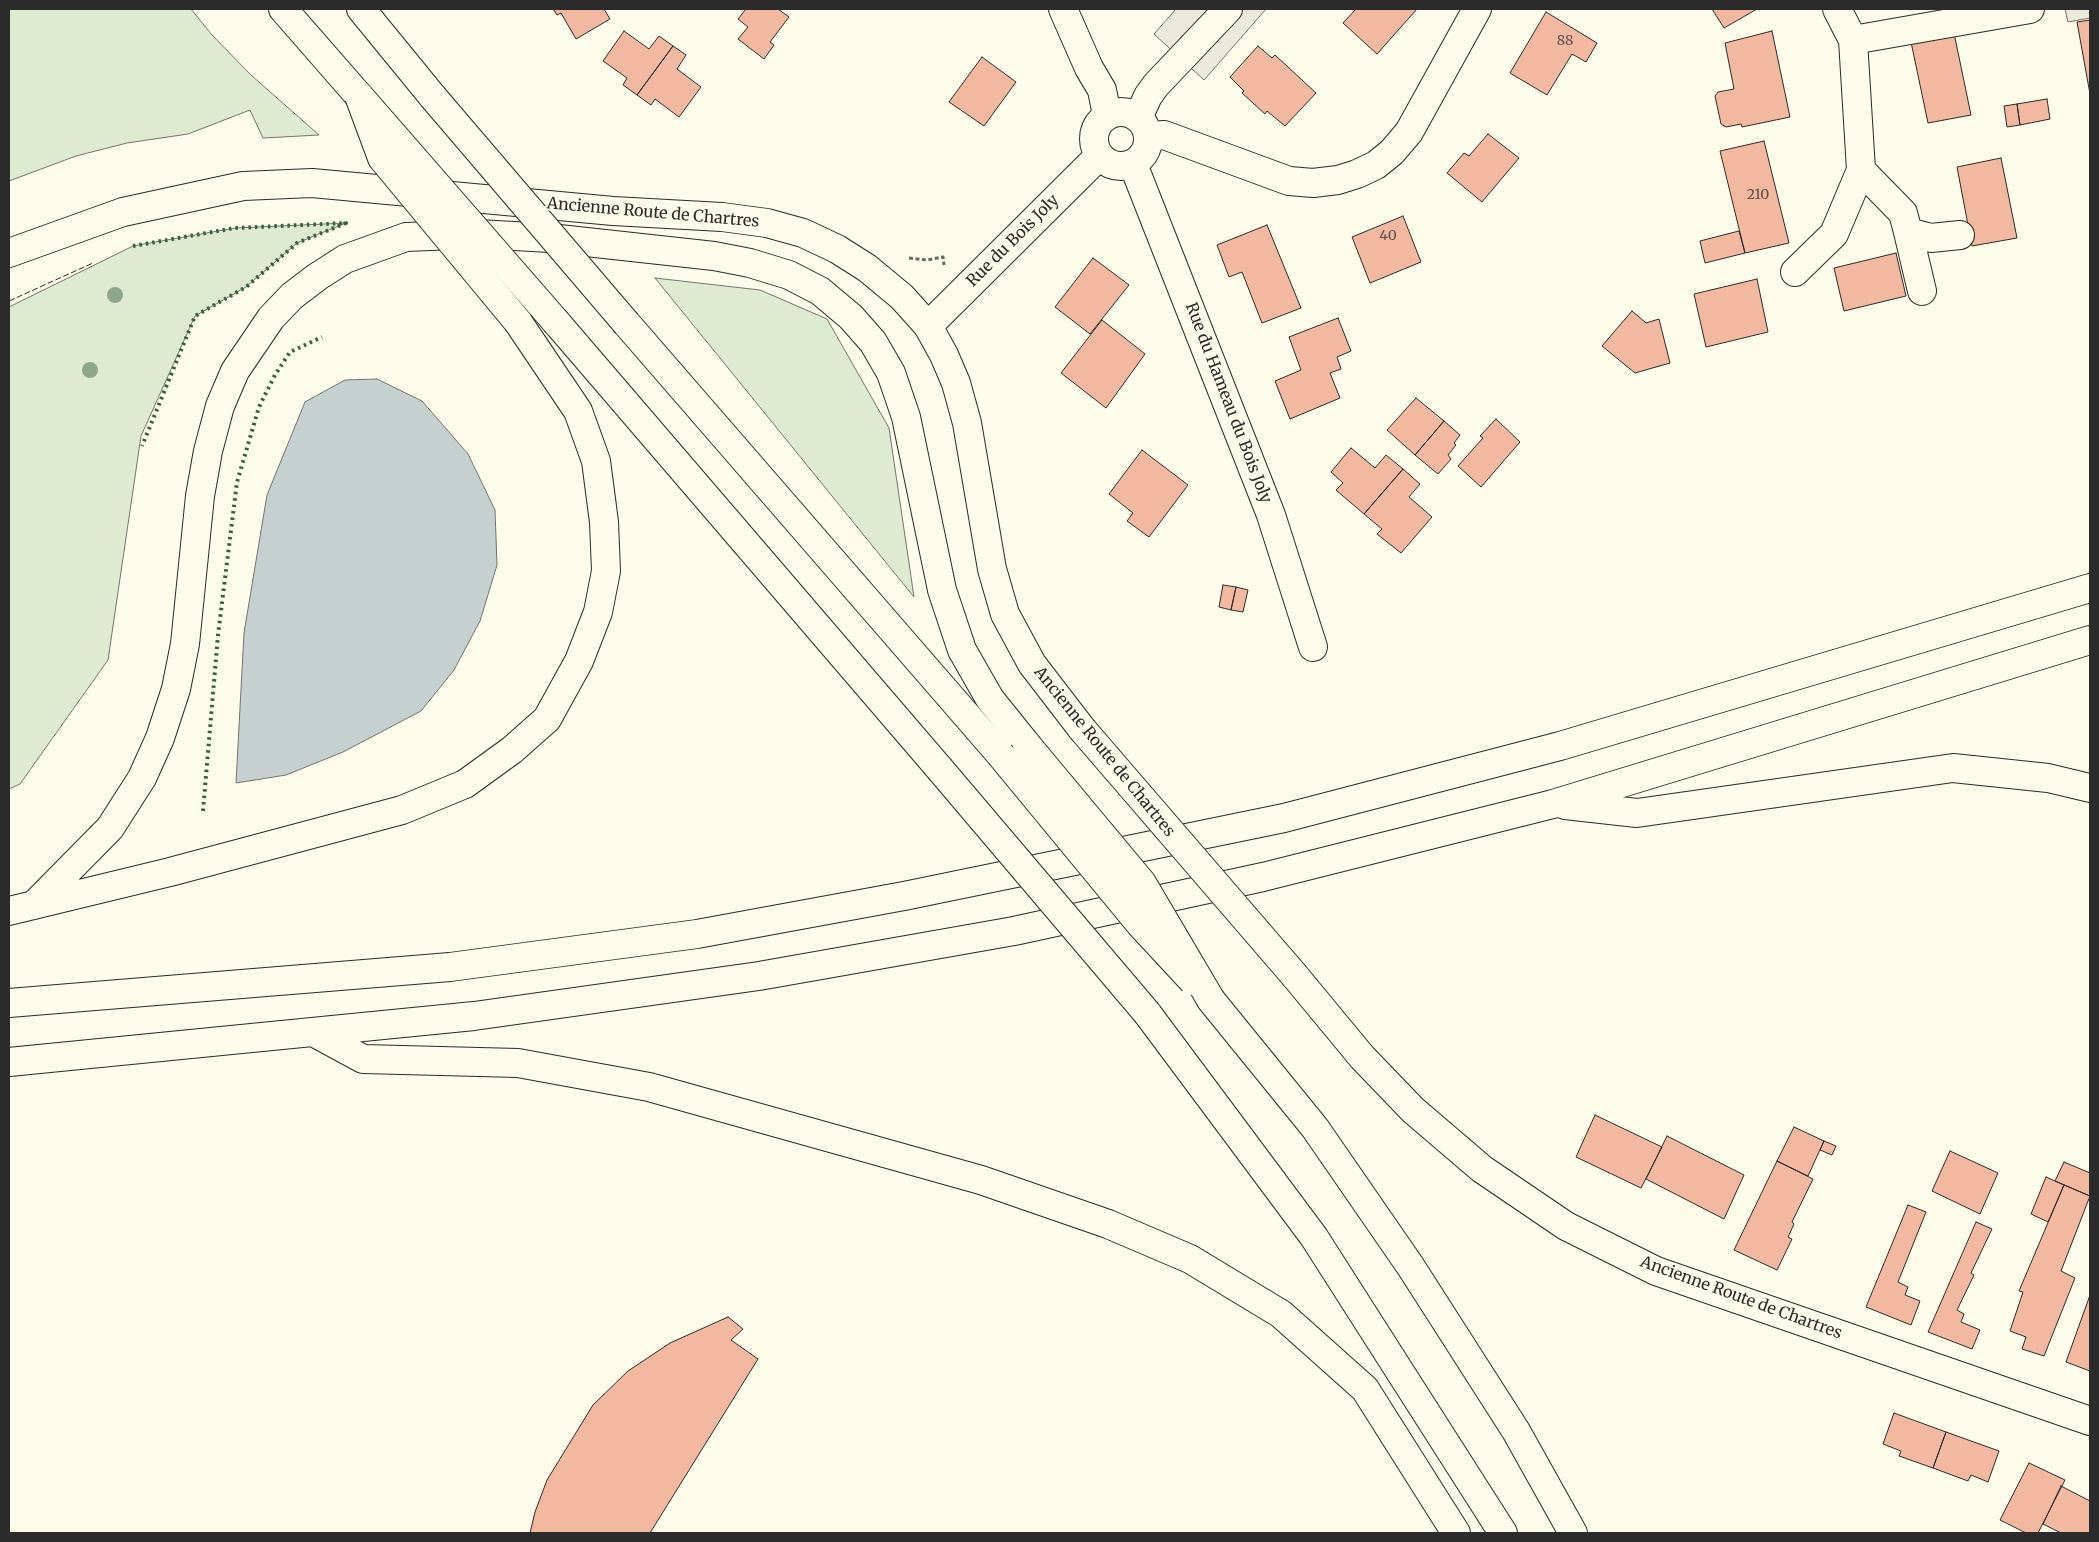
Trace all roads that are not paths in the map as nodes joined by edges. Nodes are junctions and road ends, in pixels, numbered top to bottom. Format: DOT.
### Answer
graph roads {
  1 [pos="282,9"];
  2 [pos="361,9"];
  3 [pos="1063,9"];
  4 [pos="1228,9"];
  5 [pos="1477,9"];
  6 [pos="1838,9"];
  7 [pos="2030,9"];
  8 [pos="1853,40"];
  9 [pos="359,96"];
  10 [pos="1108,115"];
  11 [pos="1143,128"];
  12 [pos="1099,156"];
  13 [pos="1133,164"];
  14 [pos="1861,170"];
  15 [pos="1908,232"];
  16 [pos="1960,235"];
  17 [pos="9,253"];
  18 [pos="1795,272"];
  19 [pos="1922,291"];
  20 [pos="928,326"];
  21 [pos="2090,588"];
  22 [pos="2090,640"];
  23 [pos="1313,647"];
  24 [pos="2090,788"];
  25 [pos="1553,804"];
  26 [pos="22,908"];
  27 [pos="1211,1000"];
  28 [pos="9,1003"];
  29 [pos="315,1033"];
  30 [pos="9,1062"];
  31 [pos="2090,1421"];
  32 [pos="1456,1533"];
  33 [pos="1503,1533"];
  34 [pos="1573,1533"];
  1 -- 9 [label="main road"];
  2 -- 27 [label="main road, bridge"];
  3 -- 10 [label="main road"];
  4 -- 11 [label="main road"];
  5 -- 11 [label="main road"];
  6 -- 8 [label="main road"];
  7 -- 8 [label="main road"];
  8 -- 14 [label="main road"];
  9 -- 26 [label="main road, bridge"];
  9 -- 33 [label="main road, bridge"];
  10 -- 11 [label="main road"];
  10 -- 12 [label="main road"];
  11 -- 13 [label="main road"];
  12 -- 13 [label="main road"];
  12 -- 20 [label="main road, Rue du Bois Joly"];
  13 -- 23 [label="main road, Rue du Hameau du Bois Joly"];
  14 -- 15 [label="main road"];
  14 -- 18 [label="main road"];
  15 -- 16 [label="main road"];
  15 -- 19 [label="main road"];
  17 -- 20 [label="main road, Ancienne Route de Chartres"];
  20 -- 31 [label="main road, Ancienne Route de Chartres, bridge"];
  21 -- 28 [label="main road"];
  22 -- 25 [label="main road"];
  24 -- 25 [label="main road"];
  25 -- 29 [label="main road"];
  26 -- 27 [label="main road, bridge"];
  27 -- 34 [label="main road"];
  29 -- 30 [label="main road"];
  29 -- 32 [label="main road"];
}
